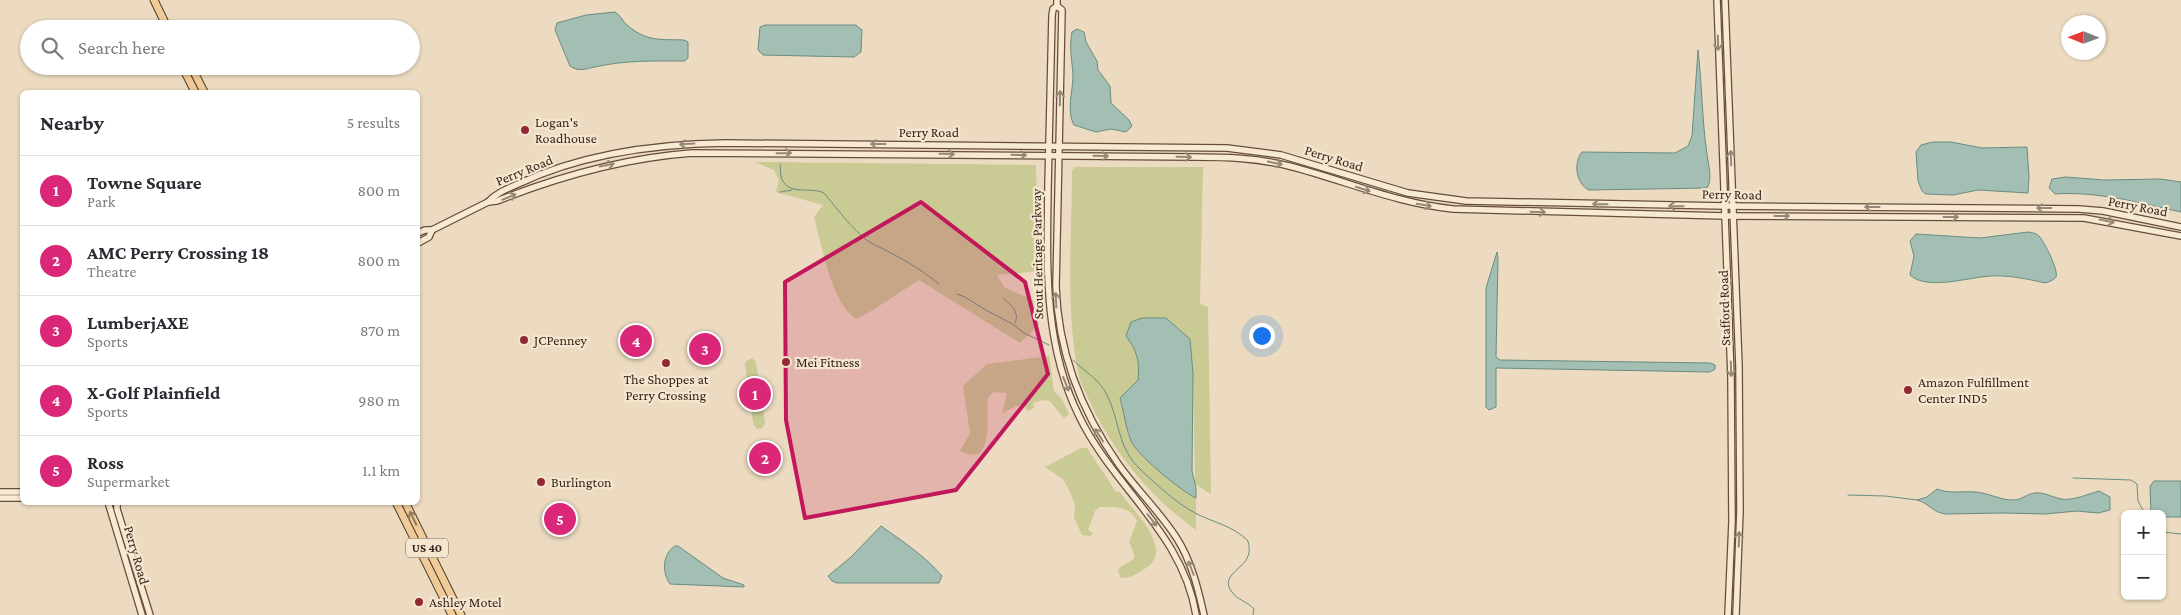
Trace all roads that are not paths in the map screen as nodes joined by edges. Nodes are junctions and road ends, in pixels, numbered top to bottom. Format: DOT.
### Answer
graph roads {
  1 [pos="154,0"];
  2 [pos="1718,0"];
  3 [pos="1725,0"];
  4 [pos="1057,3"];
  5 [pos="164,20"];
  6 [pos="186,75"];
  7 [pos="196,75"];
  8 [pos="194,90"];
  9 [pos="203,90"];
  10 [pos="1049,146"];
  11 [pos="1060,146"];
  12 [pos="1060,155"];
  13 [pos="1049,156"];
  14 [pos="488,202"];
  15 [pos="1725,206"];
  16 [pos="1732,206"];
  17 [pos="1725,216"];
  18 [pos="1733,216"];
  19 [pos="2181,227"];
  20 [pos="432,230"];
  21 [pos="420,232"];
  22 [pos="2181,236"];
  23 [pos="420,242"];
  24 [pos="0,492"];
  25 [pos="20,492"];
  26 [pos="0,498"];
  27 [pos="20,498"];
  28 [pos="109,505"];
  29 [pos="117,505"];
  30 [pos="397,505"];
  31 [pos="406,505"];
  32 [pos="142,615"];
  33 [pos="150,615"];
  34 [pos="452,615"];
  35 [pos="460,615"];
  36 [pos="1196,615"];
  37 [pos="1204,615"];
  38 [pos="1728,615"];
  39 [pos="1736,615"];
  1 -- 5 [label="main road"];
  2 -- 15 [label="street, Stafford Road, one-way"];
  16 -- 3 [label="street, Stafford Road, one-way"];
  4 -- 10 [label="street, Stout Heritage Parkway"];
  11 -- 4 [label="street, Stout Heritage Parkway, one-way"];
  6 -- 8 [label="main road"];
  7 -- 9 [label="main road"];
  10 -- 11 [label="street, Perry Road"];
  10 -- 13 [label="street, Stout Heritage Parkway"];
  10 -- 14 [label="street, Perry Road, one-way"];
  11 -- 12 [label="street, Stout Heritage Parkway"];
  15 -- 11 [label="street, Perry Road, one-way"];
  12 -- 13 [label="street, Perry Road"];
  12 -- 17 [label="street, Perry Road, one-way"];
  37 -- 12 [label="street, Stout Heritage Parkway, one-way"];
  14 -- 13 [label="street, Perry Road, one-way"];
  13 -- 36 [label="street, Stout Heritage Parkway, one-way"];
  14 -- 20 [label="street, Perry Road"];
  15 -- 16 [label="street, Perry Road"];
  15 -- 17 [label="street, Stafford Road"];
  16 -- 18 [label="street, Stafford Road"];
  19 -- 16 [label="street, Perry Road, one-way"];
  17 -- 18 [label="street, Perry Road"];
  17 -- 38 [label="street, Stafford Road, one-way"];
  18 -- 22 [label="street, Perry Road, one-way"];
  39 -- 18 [label="street, Stafford Road, one-way"];
  20 -- 21 [label="street, Perry Road"];
  20 -- 23 [label="street"];
  24 -- 25 [label="street"];
  26 -- 27 [label="street"];
  28 -- 32 [label="street, Perry Road"];
  29 -- 33 [label="street, Perry Road"];
  30 -- 34 [label="main road, US 40"];
  35 -- 31 [label="main road, US 40, one-way"];
}
